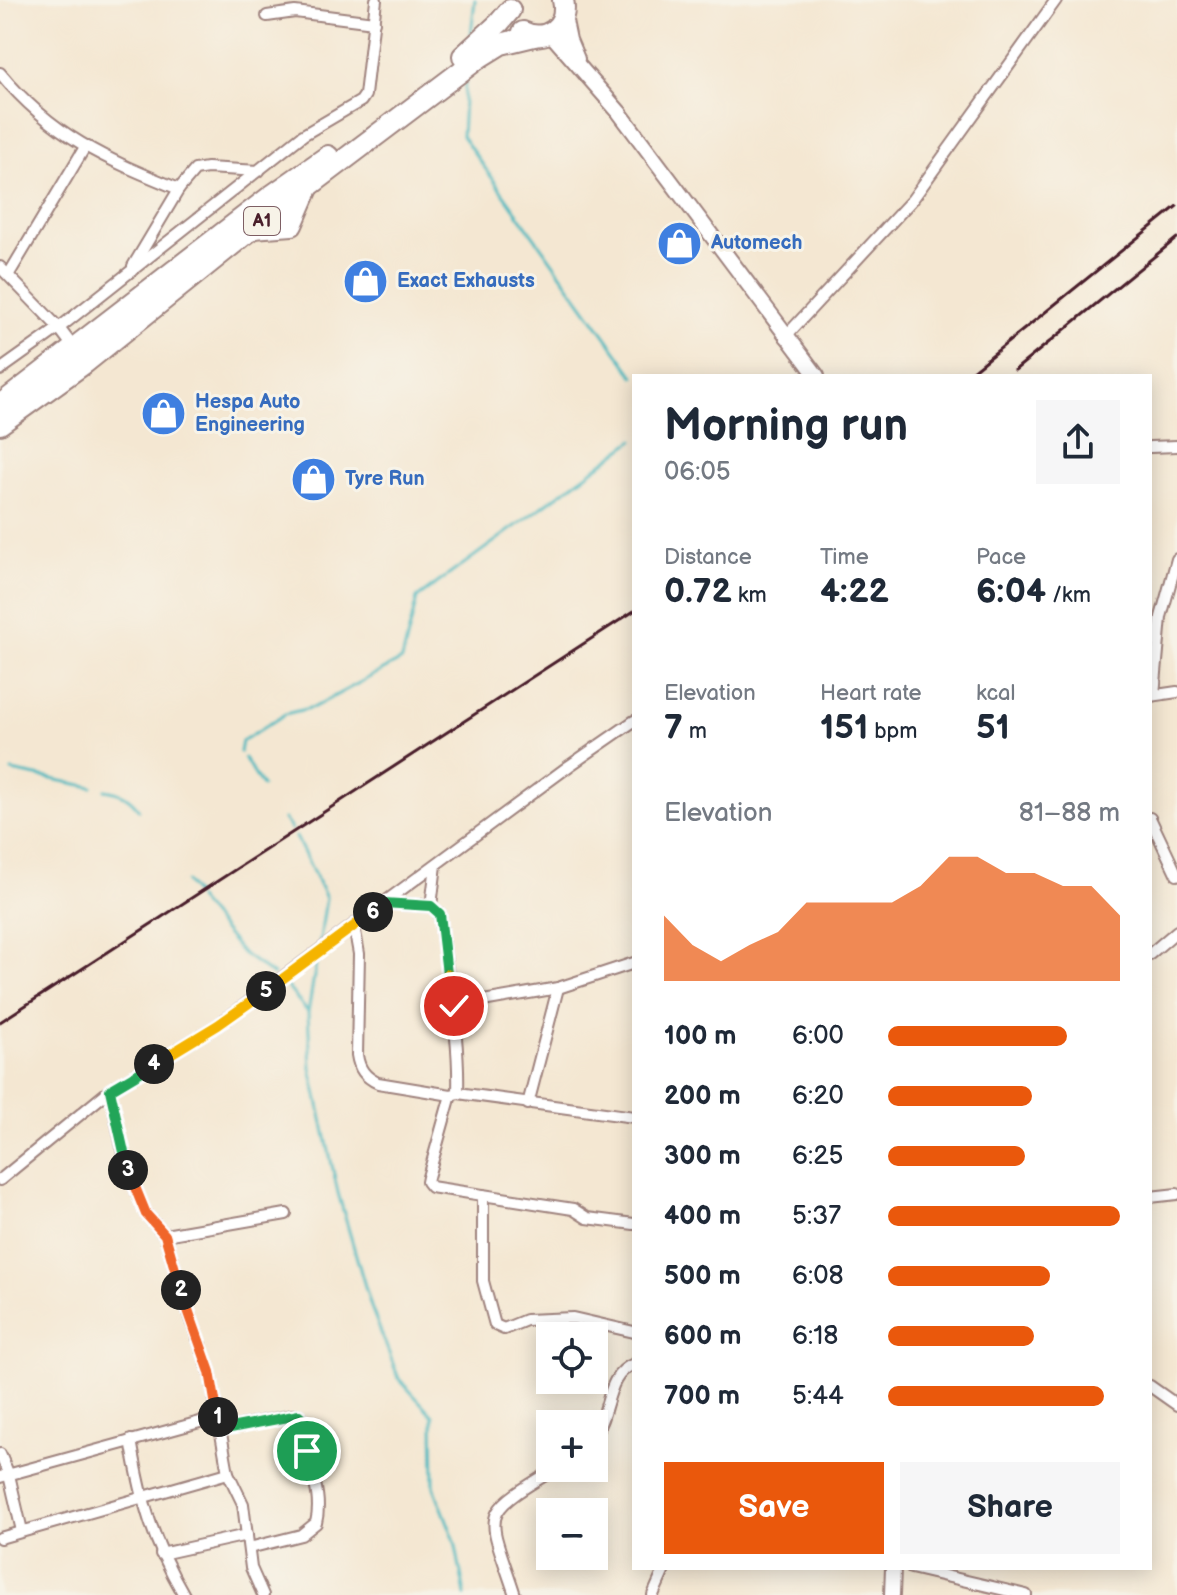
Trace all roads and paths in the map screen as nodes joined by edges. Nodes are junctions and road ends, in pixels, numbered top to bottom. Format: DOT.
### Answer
graph roads {
  1 [pos="376,0"];
  2 [pos="1056,0"];
  3 [pos="511,5"];
  4 [pos="565,5"];
  5 [pos="267,16"];
  6 [pos="374,22"];
  7 [pos="542,34"];
  8 [pos="579,63"];
  9 [pos="0,73"];
  10 [pos="85,147"];
  11 [pos="259,171"];
  12 [pos="179,189"];
  13 [pos="4,270"];
  14 [pos="130,271"];
  15 [pos="59,328"];
  16 [pos="785,337"];
  17 [pos="80,356"];
  18 [pos="0,370"];
  19 [pos="815,374"];
  20 [pos="0,405"];
  21 [pos="0,424"];
  22 [pos="1177,446"];
  23 [pos="1152,447"];
  24 [pos="1177,559"];
  25 [pos="1177,692"];
  26 [pos="1152,696"];
  27 [pos="632,722"];
  28 [pos="1152,822"];
  29 [pos="436,865"];
  30 [pos="1177,875"];
  31 [pos="384,903"];
  32 [pos="431,906"];
  33 [pos="354,926"];
  34 [pos="1177,931"];
  35 [pos="1152,952"];
  36 [pos="632,964"];
  37 [pos="558,988"];
  38 [pos="454,1006"];
  39 [pos="110,1090"];
  40 [pos="454,1094"];
  41 [pos="528,1104"];
  42 [pos="632,1117"];
  43 [pos="0,1180"];
  44 [pos="1177,1194"];
  45 [pos="483,1195"];
  46 [pos="1152,1197"];
  47 [pos="286,1214"];
  48 [pos="632,1224"];
  49 [pos="165,1235"];
  50 [pos="632,1332"];
  51 [pos="632,1365"];
  52 [pos="1152,1387"];
  53 [pos="1177,1405"];
  54 [pos="606,1410"];
  55 [pos="218,1417"];
  56 [pos="220,1430"];
  57 [pos="131,1440"];
  58 [pos="0,1454"];
  59 [pos="228,1473"];
  60 [pos="5,1476"];
  61 [pos="536,1481"];
  62 [pos="140,1497"];
  63 [pos="22,1531"];
  64 [pos="247,1535"];
  65 [pos="0,1538"];
  66 [pos="249,1548"];
  67 [pos="161,1554"];
  68 [pos="664,1570"];
  69 [pos="893,1570"];
  70 [pos="920,1570"];
  71 [pos="184,1595"];
  72 [pos="263,1595"];
  73 [pos="515,1595"];
  74 [pos="653,1595"];
  75 [pos="892,1595"];
  76 [pos="1026,1595"];
  1 -- 6 [label="street"];
  2 -- 16 [label="street"];
  3 -- 7 [label="highway, A1"];
  3 -- 17 [label="highway, A1"];
  4 -- 7 [label="highway"];
  4 -- 8 [label="street"];
  5 -- 6 [label="street"];
  6 -- 11 [label="street"];
  7 -- 8 [label="street"];
  7 -- 17 [label="highway, A1"];
  8 -- 16 [label="street"];
  9 -- 10 [label="street"];
  10 -- 12 [label="street"];
  10 -- 13 [label="street"];
  11 -- 12 [label="street"];
  11 -- 14 [label="street"];
  12 -- 14 [label="street"];
  13 -- 15 [label="street"];
  14 -- 15 [label="street"];
  15 -- 17 [label="street"];
  15 -- 18 [label="street"];
  16 -- 19 [label="street"];
  17 -- 20 [label="highway, A1"];
  17 -- 21 [label="highway, A1"];
  22 -- 23 [label="street"];
  24 -- 26 [label="street"];
  25 -- 26 [label="street"];
  27 -- 29 [label="street"];
  28 -- 30 [label="street"];
  29 -- 31 [label="street"];
  29 -- 32 [label="street"];
  31 -- 32 [label="street"];
  31 -- 33 [label="street"];
  32 -- 38 [label="street"];
  33 -- 39 [label="street"];
  33 -- 40 [label="street"];
  34 -- 35 [label="street"];
  36 -- 37 [label="street"];
  37 -- 38 [label="street"];
  37 -- 41 [label="street"];
  38 -- 40 [label="street"];
  39 -- 43 [label="street"];
  39 -- 49 [label="street"];
  40 -- 41 [label="street"];
  40 -- 45 [label="street"];
  41 -- 42 [label="street"];
  44 -- 46 [label="street"];
  45 -- 48 [label="street"];
  45 -- 50 [label="street"];
  47 -- 49 [label="street"];
  49 -- 55 [label="street"];
  51 -- 54 [label="street"];
  52 -- 53 [label="street"];
  55 -- 56 [label="street"];
  55 -- 57 [label="street"];
  56 -- 59 [label="street"];
  56 -- 66 [label="street"];
  57 -- 60 [label="street"];
  57 -- 62 [label="street"];
  58 -- 60 [label="street"];
  59 -- 62 [label="street"];
  59 -- 64 [label="street"];
  60 -- 63 [label="street"];
  61 -- 73 [label="street"];
  62 -- 63 [label="street"];
  62 -- 67 [label="street"];
  63 -- 65 [label="street"];
  64 -- 66 [label="street"];
  64 -- 67 [label="street"];
  66 -- 72 [label="street"];
  67 -- 71 [label="street"];
  68 -- 74 [label="street"];
  69 -- 75 [label="street"];
  70 -- 76 [label="street"];
}
